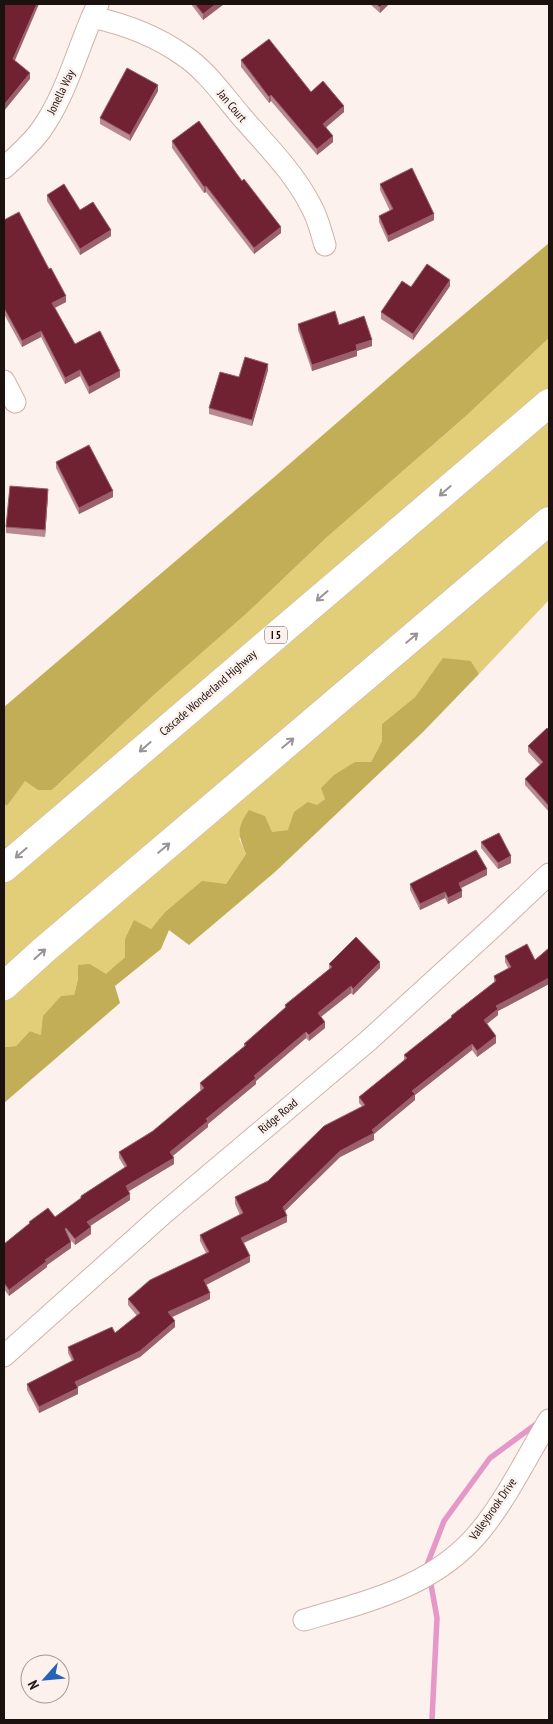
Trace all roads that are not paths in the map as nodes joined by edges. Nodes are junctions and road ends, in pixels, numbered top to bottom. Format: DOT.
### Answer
graph roads {
  1 [pos="95,10"];
  2 [pos="4,168"];
  3 [pos="325,245"];
  4 [pos="4,381"];
  5 [pos="549,381"];
  6 [pos="15,402"];
  7 [pos="549,403"];
  8 [pos="470,470"];
  9 [pos="549,522"];
  10 [pos="4,868"];
  11 [pos="549,874"];
  12 [pos="4,986"];
  13 [pos="4,1356"];
  14 [pos="549,1420"];
  15 [pos="304,1620"];
  1 -- 2 [label="street, Jonella Way"];
  1 -- 3 [label="street, Jan Court"];
  4 -- 6 [label="street"];
  5 -- 8 [label="highway"];
  7 -- 8 [label="highway, Cascade Wonderland Highway / I 5"];
  8 -- 10 [label="highway, Cascade Wonderland Highway / I 5, one-way"];
  12 -- 9 [label="highway, one-way"];
  11 -- 13 [label="street, Ridge Road"];
  14 -- 15 [label="street, Valleybrook Drive"];
}
